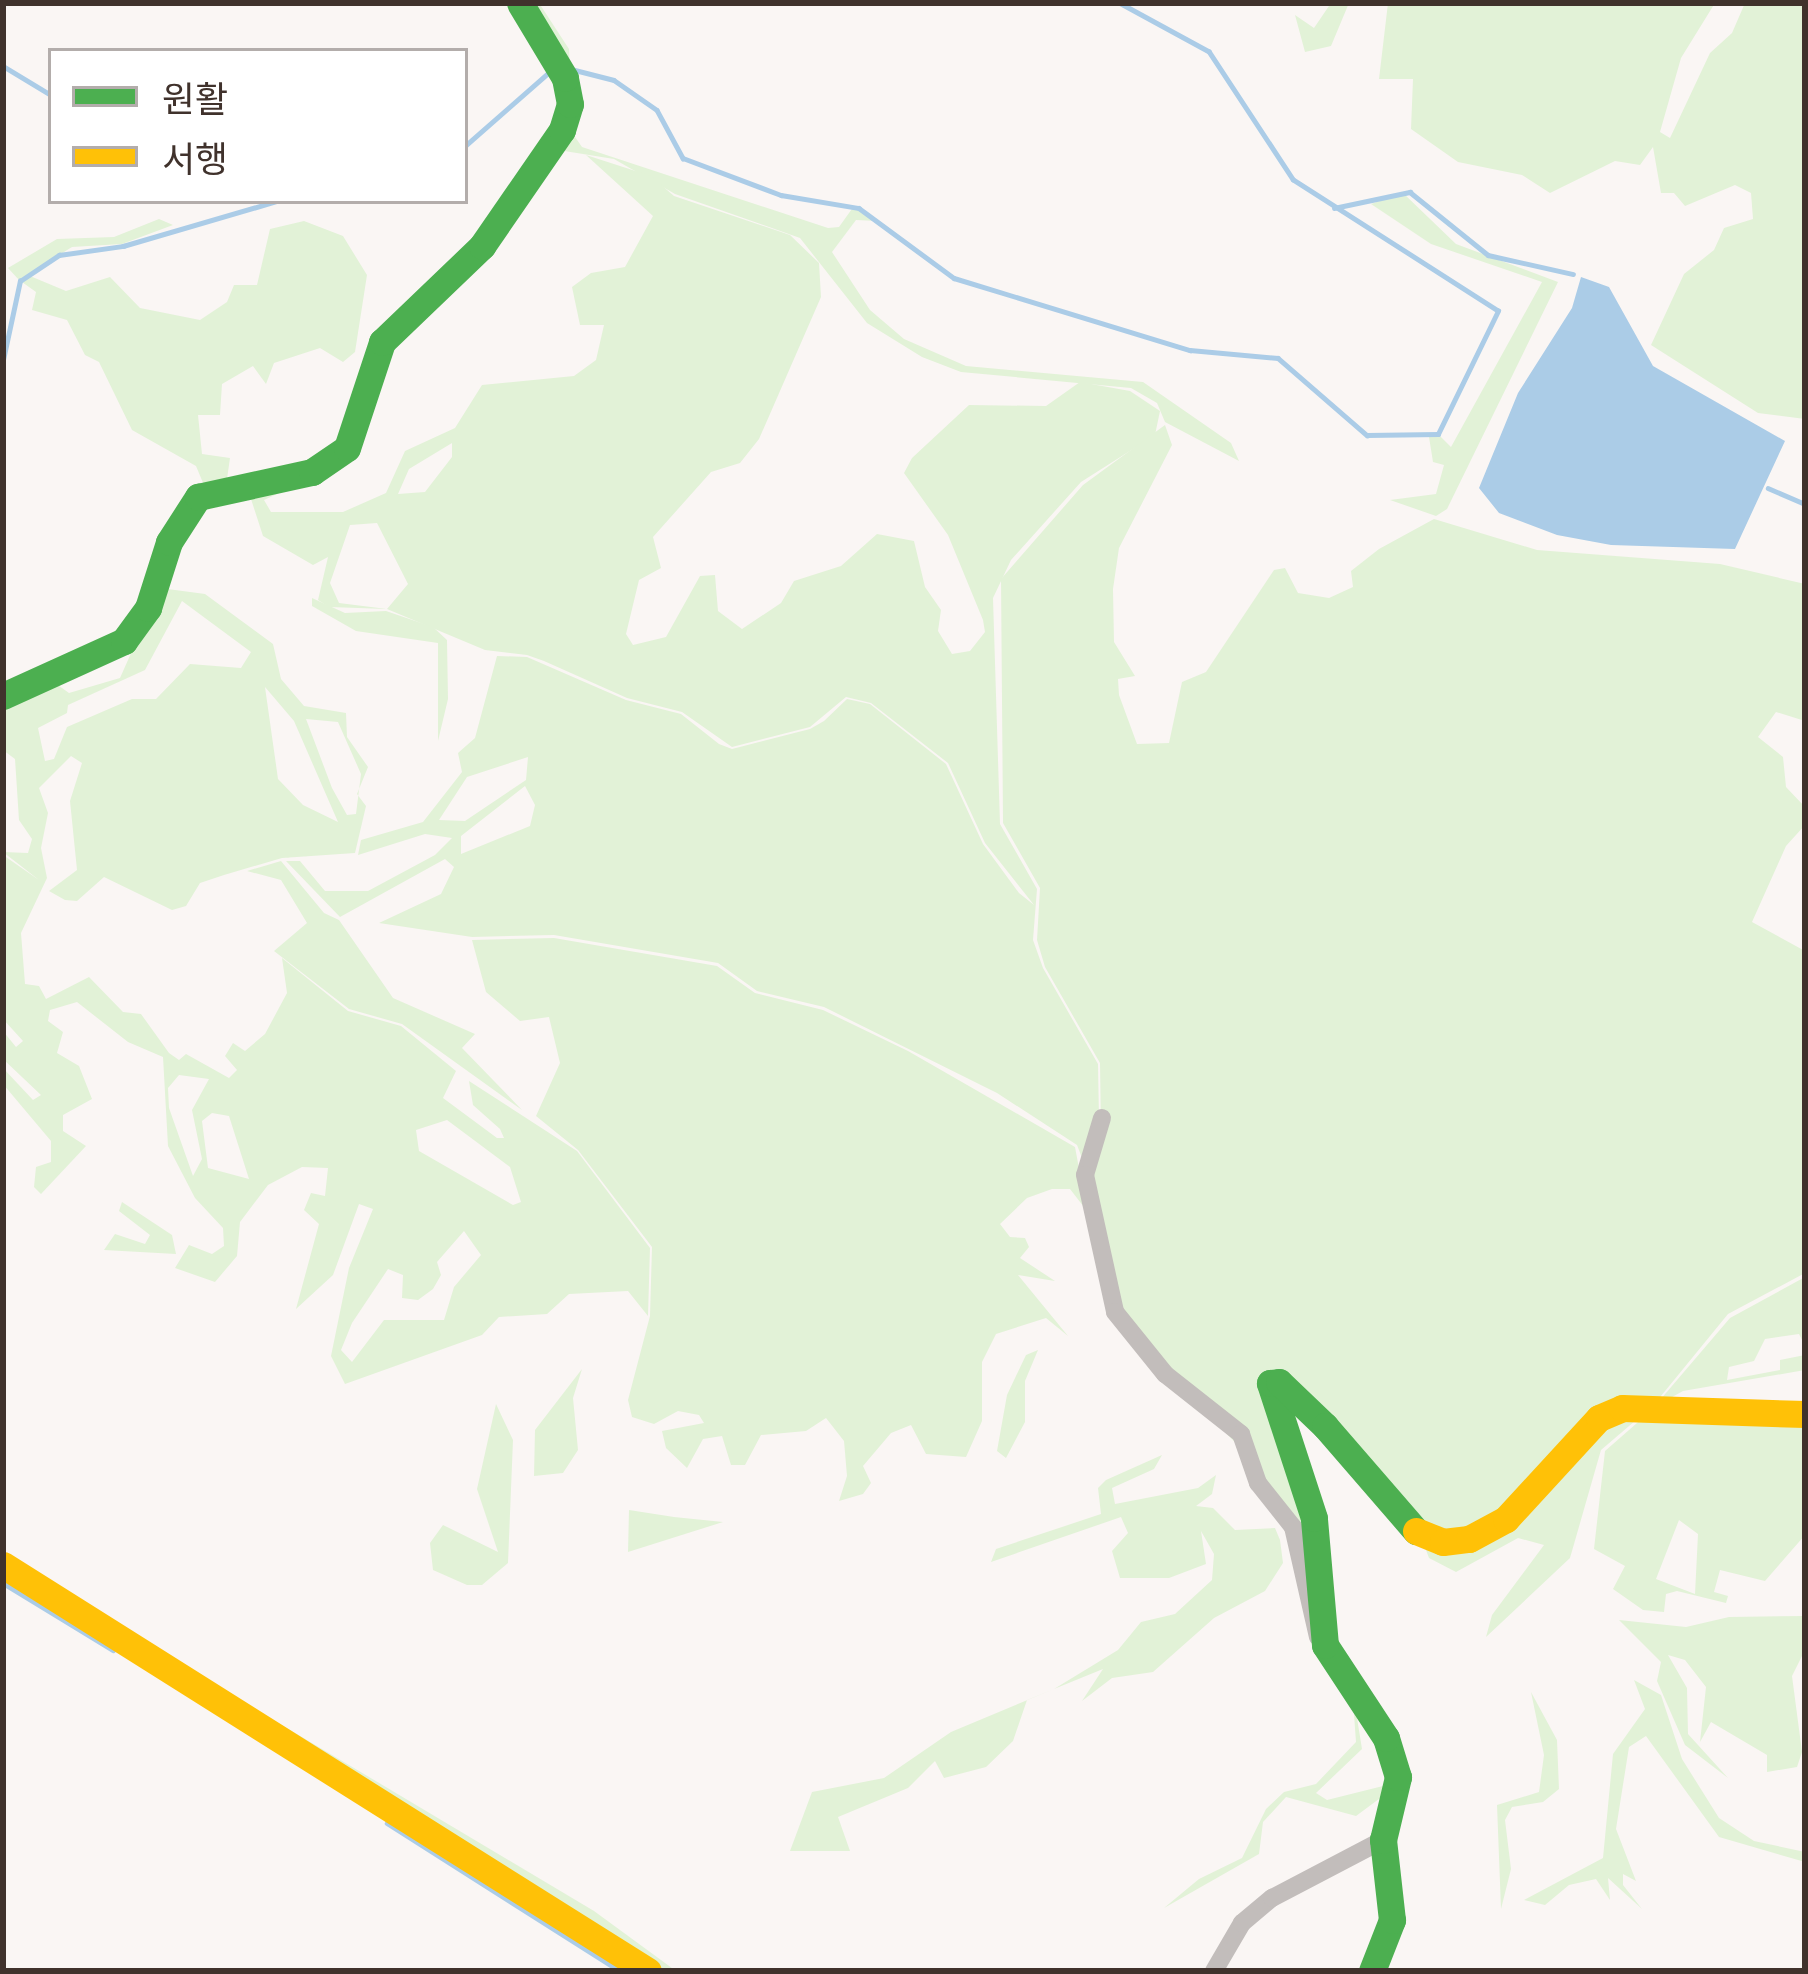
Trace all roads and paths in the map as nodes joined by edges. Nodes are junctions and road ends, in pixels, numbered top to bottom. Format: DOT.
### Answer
graph roads {
  1 [pos="520,3"];
  2 [pos="3,696"];
  3 [pos="1102,1118"];
  4 [pos="1805,1414"];
  5 [pos="3,1565"];
  6 [pos="1325,1646"];
  7 [pos="1383,1840"];
  8 [pos="648,1971"];
  9 [pos="1214,1971"];
  10 [pos="1372,1971"];
  1 -- 2 [label="street"];
  3 -- 6 [label="street"];
  4 -- 6 [label="street"];
  5 -- 8 [label="street"];
  6 -- 7 [label="street"];
  7 -- 9 [label="street"];
  7 -- 10 [label="street"];
}
